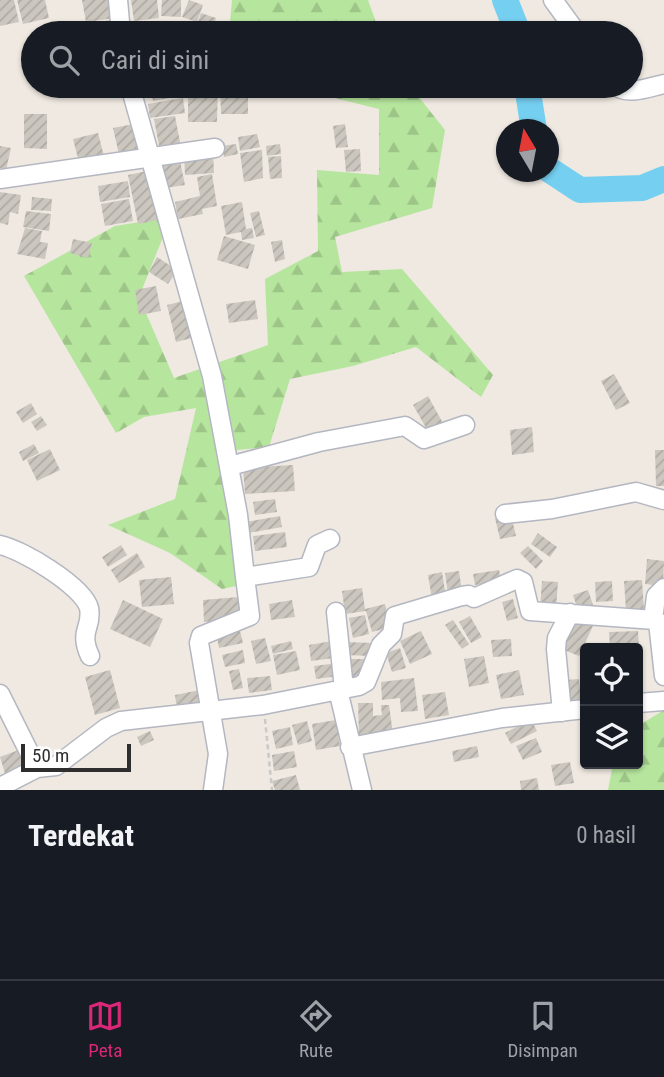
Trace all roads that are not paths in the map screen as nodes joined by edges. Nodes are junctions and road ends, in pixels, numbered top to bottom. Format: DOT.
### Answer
graph roads {
  1 [pos="118,0"];
  2 [pos="553,0"];
  3 [pos="120,21"];
  4 [pos="568,21"];
  5 [pos="664,84"];
  6 [pos="643,88"];
  7 [pos="133,98"];
  8 [pos="215,148"];
  9 [pos="150,158"];
  10 [pos="0,179"];
  11 [pos="465,425"];
  12 [pos="230,466"];
  13 [pos="664,499"];
  14 [pos="505,514"];
  15 [pos="330,539"];
  16 [pos="0,545"];
  17 [pos="245,577"];
  18 [pos="664,588"];
  19 [pos="336,612"];
  20 [pos="570,613"];
  21 [pos="653,620"];
  22 [pos="90,656"];
  23 [pos="664,676"];
  24 [pos="341,690"];
  25 [pos="0,694"];
  26 [pos="664,701"];
  27 [pos="643,703"];
  28 [pos="580,710"];
  29 [pos="212,712"];
  30 [pos="562,712"];
  31 [pos="350,747"];
  32 [pos="37,768"];
  33 [pos="0,787"];
  34 [pos="213,790"];
  35 [pos="362,790"];
  1 -- 3 [label="street"];
  2 -- 4 [label="street"];
  5 -- 6 [label="street"];
  7 -- 9 [label="street"];
  8 -- 9 [label="street"];
  9 -- 10 [label="street"];
  9 -- 12 [label="street"];
  11 -- 12 [label="street"];
  12 -- 17 [label="street"];
  13 -- 14 [label="street"];
  15 -- 17 [label="street"];
  16 -- 22 [label="street"];
  17 -- 29 [label="street"];
  18 -- 21 [label="street"];
  19 -- 24 [label="street"];
  20 -- 21 [label="street"];
  20 -- 24 [label="street"];
  20 -- 30 [label="street"];
  21 -- 23 [label="street"];
  24 -- 29 [label="street"];
  24 -- 31 [label="street"];
  25 -- 32 [label="street"];
  26 -- 27 [label="street"];
  28 -- 30 [label="street"];
  29 -- 32 [label="street"];
  29 -- 34 [label="street"];
  30 -- 31 [label="street"];
  31 -- 35 [label="street"];
  32 -- 33 [label="street"];
}
